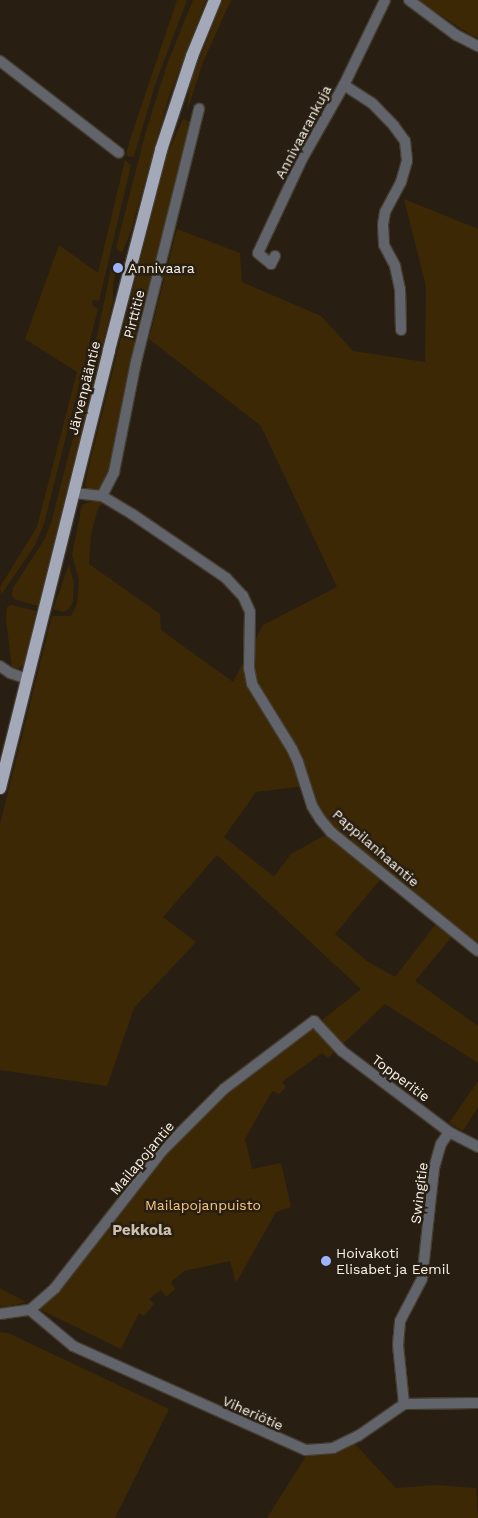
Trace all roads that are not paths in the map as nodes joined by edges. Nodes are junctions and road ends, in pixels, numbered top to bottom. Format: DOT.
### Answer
graph roads {
  1 [pos="214,0"];
  2 [pos="384,0"];
  3 [pos="409,0"];
  4 [pos="478,46"];
  5 [pos="0,61"];
  6 [pos="344,85"];
  7 [pos="199,109"];
  8 [pos="119,153"];
  9 [pos="275,256"];
  10 [pos="401,330"];
  11 [pos="74,493"];
  12 [pos="102,496"];
  13 [pos="0,666"];
  14 [pos="27,679"];
  15 [pos="0,788"];
  16 [pos="478,952"];
  17 [pos="314,1021"];
  18 [pos="449,1132"];
  19 [pos="478,1147"];
  20 [pos="30,1310"];
  21 [pos="0,1314"];
  22 [pos="478,1403"];
  23 [pos="404,1404"];
  1 -- 11 [label="main road, Järvenpääntie"];
  2 -- 6 [label="street, Annivaarankuja"];
  3 -- 4 [label="street"];
  5 -- 8 [label="street"];
  6 -- 9 [label="street, Annivaarankuja"];
  6 -- 10 [label="street"];
  7 -- 12 [label="street, Pirttitie"];
  11 -- 12 [label="street, Pappilanhaantie"];
  11 -- 14 [label="main road, Järvenpääntie"];
  12 -- 16 [label="street, Pappilanhaantie"];
  13 -- 14 [label="street"];
  14 -- 15 [label="main road, Järvenpääntie"];
  17 -- 18 [label="street, Topperitie"];
  17 -- 20 [label="street, Mailapojantie"];
  18 -- 19 [label="street, Topperitie"];
  18 -- 23 [label="street, Swingitie"];
  20 -- 21 [label="street"];
  20 -- 23 [label="street, Viheriötie"];
  22 -- 23 [label="street"];
}
